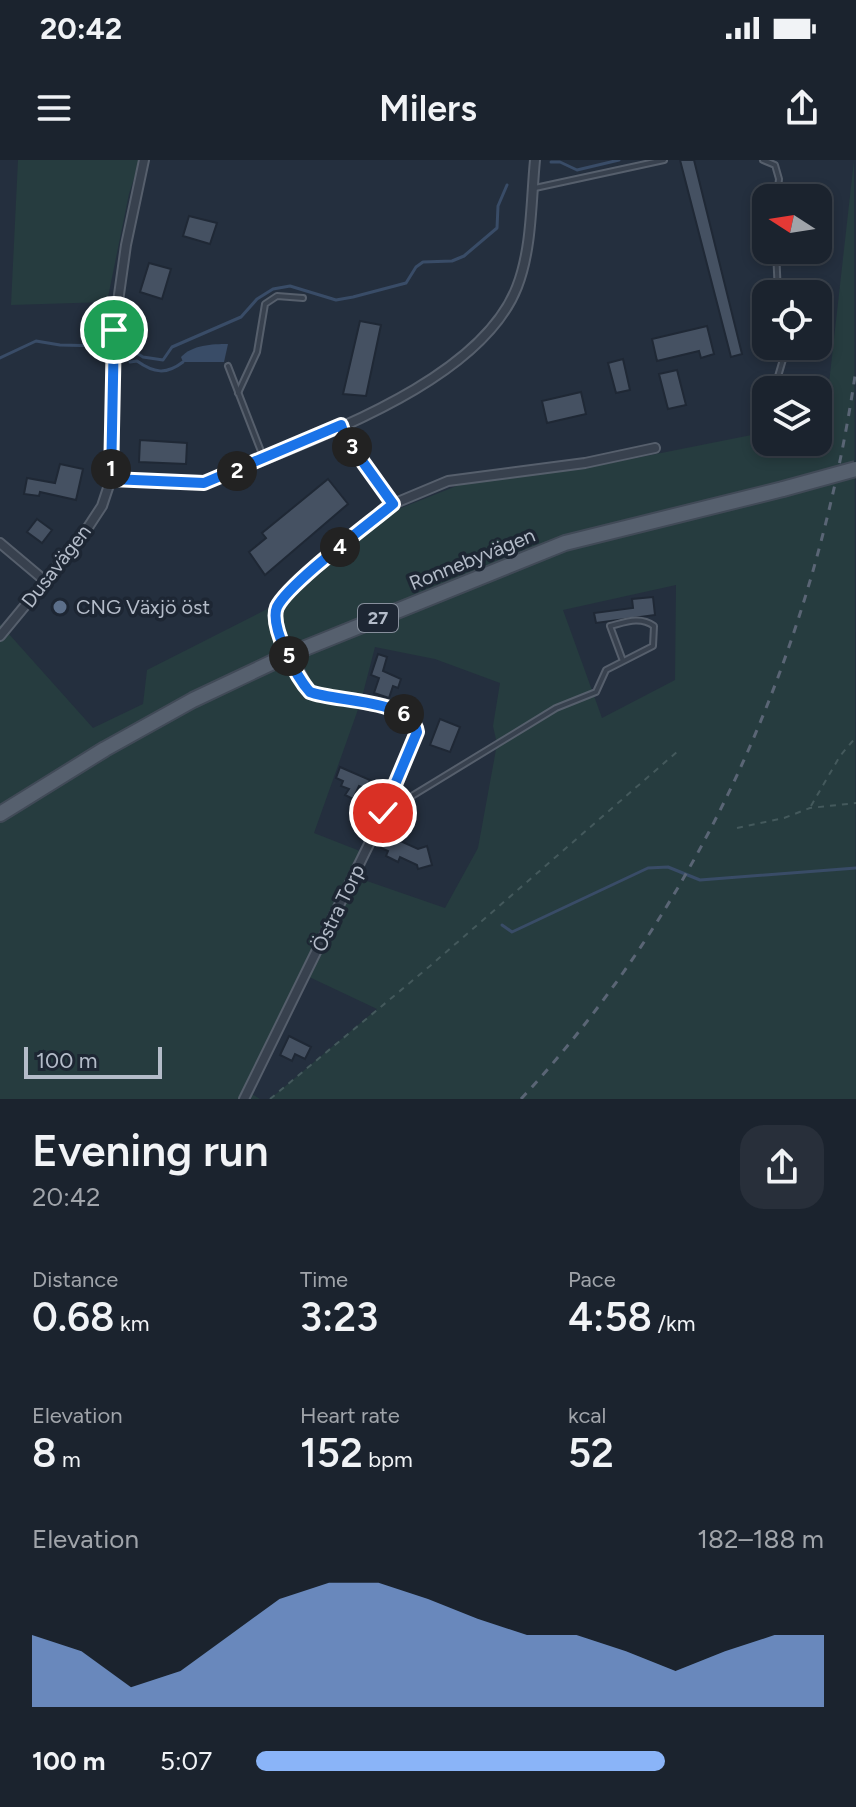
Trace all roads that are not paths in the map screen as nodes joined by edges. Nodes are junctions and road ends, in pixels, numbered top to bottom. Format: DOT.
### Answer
graph roads {
  1 [pos="144,160"];
  2 [pos="535,160"];
  3 [pos="664,160"];
  4 [pos="763,160"];
  5 [pos="778,184"];
  6 [pos="533,188"];
  7 [pos="303,298"];
  8 [pos="228,366"];
  9 [pos="238,393"];
  10 [pos="341,425"];
  11 [pos="655,448"];
  12 [pos="264,459"];
  13 [pos="856,469"];
  14 [pos="111,479"];
  15 [pos="393,504"];
  16 [pos="0,543"];
  17 [pos="44,580"];
  18 [pos="0,636"];
  19 [pos="288,655"];
  20 [pos="623,661"];
  21 [pos="383,813"];
  22 [pos="0,814"];
  23 [pos="244,1099"];
  1 -- 14 [label="street, Dusavägen"];
  2 -- 6 [label="street"];
  3 -- 6 [label="lane"];
  4 -- 5 [label="lane"];
  6 -- 10 [label="street"];
  7 -- 9 [label="lane"];
  8 -- 9 [label="lane"];
  9 -- 12 [label="lane"];
  10 -- 12 [label="street"];
  10 -- 15 [label="street"];
  11 -- 15 [label="street"];
  12 -- 14 [label="street"];
  13 -- 19 [label="main road, Ronnebyvägen / 27, bridge"];
  14 -- 17 [label="street, Dusavägen"];
  15 -- 19 [label="street"];
  16 -- 17 [label="street"];
  17 -- 18 [label="street, Dusavägen"];
  19 -- 21 [label="street, Östra Torp"];
  19 -- 22 [label="main road, Ronnebyvägen / 27"];
  20 -- 20 [label="lane"];
  20 -- 21 [label="lane"];
  21 -- 23 [label="street, Östra Torp"];
}
